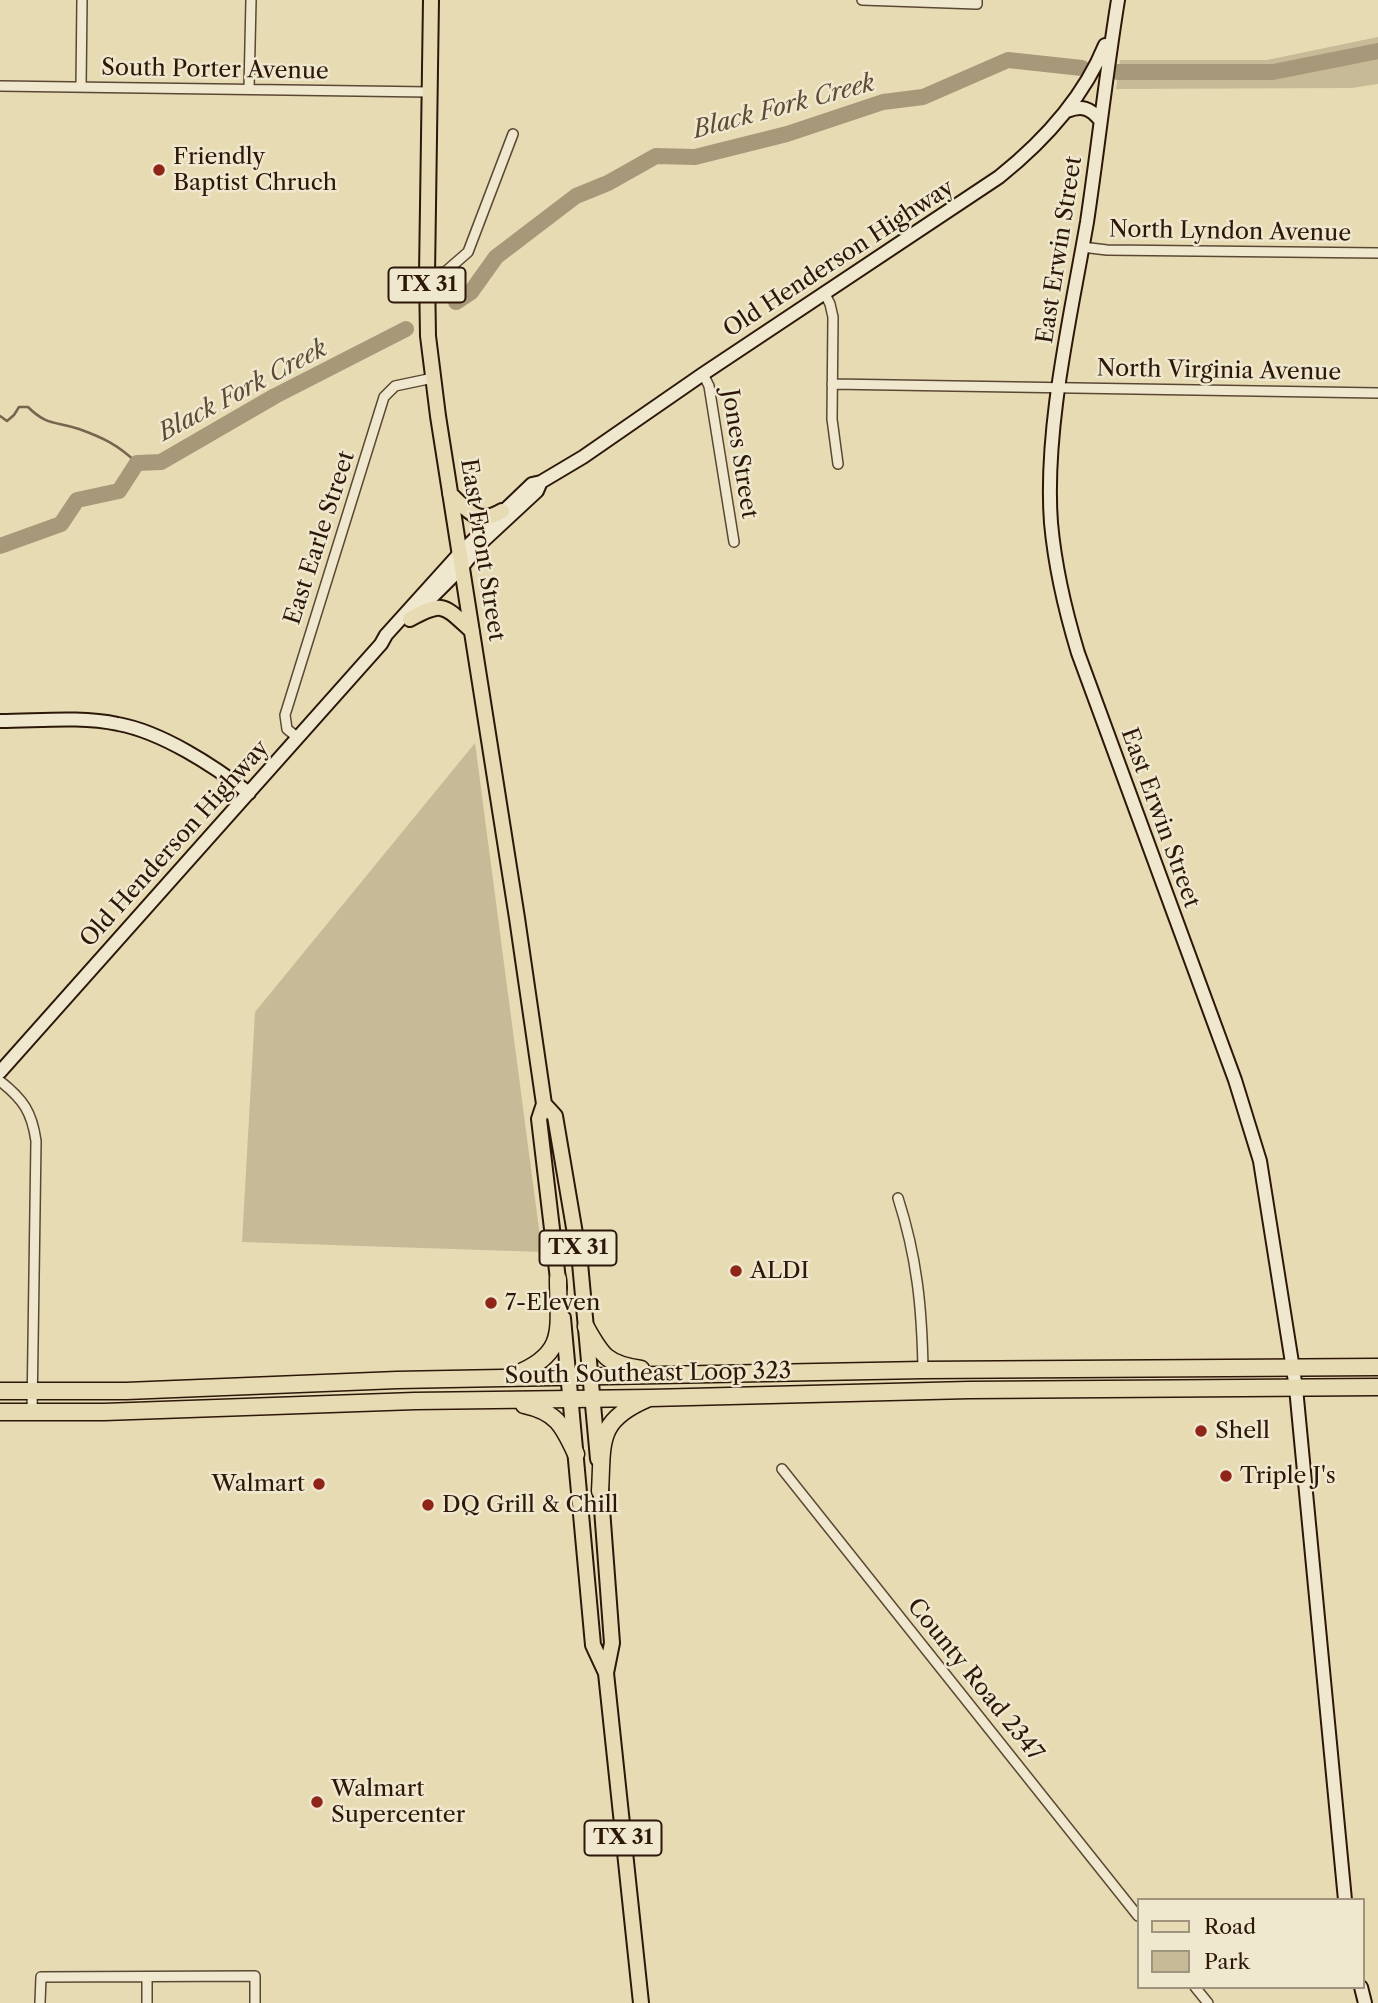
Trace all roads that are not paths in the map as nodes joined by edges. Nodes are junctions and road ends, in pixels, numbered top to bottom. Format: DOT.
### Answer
graph roads {
  1 [pos="82,0"];
  2 [pos="251,0"];
  3 [pos="431,0"];
  4 [pos="862,0"];
  5 [pos="1118,0"];
  6 [pos="977,2"];
  7 [pos="1113,26"];
  8 [pos="0,86"];
  9 [pos="80,88"];
  10 [pos="249,89"];
  11 [pos="429,92"];
  12 [pos="1067,111"];
  13 [pos="1100,120"];
  14 [pos="513,134"];
  15 [pos="1082,247"];
  16 [pos="1378,253"];
  17 [pos="427,274"];
  18 [pos="824,292"];
  19 [pos="703,374"];
  20 [pos="433,379"];
  21 [pos="832,384"];
  22 [pos="1060,386"];
  23 [pos="1378,393"];
  24 [pos="838,464"];
  25 [pos="541,482"];
  26 [pos="450,494"];
  27 [pos="502,510"];
  28 [pos="734,542"];
  29 [pos="461,560"];
  30 [pos="410,619"];
  31 [pos="472,631"];
  32 [pos="381,644"];
  33 [pos="0,721"];
  34 [pos="298,738"];
  35 [pos="249,793"];
  36 [pos="0,1072"];
  37 [pos="0,1081"];
  38 [pos="544,1104"];
  39 [pos="898,1198"];
  40 [pos="558,1279"];
  41 [pos="586,1327"];
  42 [pos="1378,1367"];
  43 [pos="1294,1368"];
  44 [pos="923,1370"];
  45 [pos="681,1376"];
  46 [pos="591,1377"];
  47 [pos="506,1378"];
  48 [pos="569,1378"];
  49 [pos="264,1384"];
  50 [pos="1378,1387"];
  51 [pos="1296,1388"];
  52 [pos="0,1391"];
  53 [pos="33,1392"];
  54 [pos="571,1398"];
  55 [pos="593,1398"];
  56 [pos="650,1398"];
  57 [pos="498,1400"];
  58 [pos="263,1406"];
  59 [pos="0,1412"];
  60 [pos="33,1412"];
  61 [pos="576,1454"];
  62 [pos="782,1469"];
  63 [pos="600,1491"];
  64 [pos="606,1673"];
  65 [pos="1345,1898"];
  66 [pos="1136,1913"];
  67 [pos="147,1977"];
  68 [pos="1197,1989"];
  69 [pos="40,2003"];
  70 [pos="147,2003"];
  71 [pos="255,2003"];
  72 [pos="641,2003"];
  73 [pos="1208,2003"];
  1 -- 9 [label="street"];
  2 -- 10 [label="street"];
  3 -- 11 [label="main road, East Front Street / TX 31"];
  4 -- 6 [label="street"];
  5 -- 7 [label="main road, East Erwin Street"];
  7 -- 12 [label="main road, Old Henderson Highway"];
  7 -- 13 [label="main road, East Erwin Street"];
  8 -- 9 [label="street, South Porter Avenue"];
  9 -- 10 [label="street, South Porter Avenue"];
  10 -- 11 [label="street, South Porter Avenue"];
  11 -- 17 [label="main road, East Front Street / TX 31"];
  12 -- 13 [label="main road"];
  12 -- 18 [label="main road, Old Henderson Highway"];
  13 -- 15 [label="main road, East Erwin Street"];
  14 -- 17 [label="street"];
  15 -- 16 [label="street, North Lyndon Avenue"];
  15 -- 22 [label="main road, East Erwin Street"];
  17 -- 20 [label="main road, East Front Street / TX 31"];
  18 -- 19 [label="main road, Old Henderson Highway"];
  18 -- 21 [label="street"];
  19 -- 25 [label="main road, Old Henderson Highway"];
  19 -- 28 [label="street, Jones Street"];
  20 -- 26 [label="main road, East Front Street / TX 31"];
  20 -- 34 [label="street, East Earle Street"];
  21 -- 22 [label="street, North Virginia Avenue"];
  21 -- 24 [label="street"];
  22 -- 23 [label="street, North Virginia Avenue"];
  22 -- 43 [label="main road, East Erwin Street"];
  25 -- 27 [label="main road, Old Henderson Highway"];
  25 -- 29 [label="main road, Old Henderson Highway"];
  26 -- 27 [label="main road"];
  26 -- 29 [label="main road, East Front Street / TX 31"];
  27 -- 29 [label="main road, Old Henderson Highway"];
  29 -- 30 [label="main road, Old Henderson Highway"];
  29 -- 31 [label="main road, East Front Street / TX 31"];
  29 -- 32 [label="main road, Old Henderson Highway"];
  30 -- 31 [label="main road"];
  30 -- 32 [label="main road, Old Henderson Highway"];
  31 -- 38 [label="main road, East Front Street / TX 31"];
  32 -- 34 [label="main road, Old Henderson Highway"];
  33 -- 35 [label="main road"];
  34 -- 35 [label="main road, Old Henderson Highway"];
  35 -- 36 [label="main road, Old Henderson Highway"];
  37 -- 53 [label="street"];
  38 -- 40 [label="main road, East Front Street / TX 31"];
  38 -- 41 [label="main road, East Front Street / TX 31"];
  39 -- 44 [label="street"];
  40 -- 47 [label="highway"];
  40 -- 48 [label="main road, East Front Street / TX 31"];
  41 -- 45 [label="highway"];
  41 -- 46 [label="main road, East Front Street / TX 31"];
  42 -- 43 [label="highway, South Southeast Loop 323"];
  43 -- 44 [label="highway, South Southeast Loop 323"];
  43 -- 51 [label="main road, East Erwin Street"];
  44 -- 45 [label="highway, South Southeast Loop 323"];
  45 -- 46 [label="highway, South Southeast Loop 323"];
  46 -- 48 [label="highway, South Southeast Loop 323"];
  46 -- 55 [label="main road, East Front Street / TX 31"];
  47 -- 48 [label="highway, South Southeast Loop 323"];
  47 -- 49 [label="highway, South Southeast Loop 323"];
  48 -- 54 [label="main road, East Front Street / TX 31"];
  49 -- 53 [label="highway, South Southeast Loop 323"];
  49 -- 58 [label="highway"];
  50 -- 51 [label="highway, South Southeast Loop 323"];
  51 -- 56 [label="highway, South Southeast Loop 323"];
  51 -- 65 [label="main road, East Erwin Street"];
  52 -- 53 [label="highway, South Southeast Loop 323"];
  53 -- 60 [label="street"];
  54 -- 55 [label="highway, South Southeast Loop 323"];
  54 -- 57 [label="highway, South Southeast Loop 323"];
  54 -- 61 [label="main road, East Front Street / TX 31"];
  55 -- 56 [label="highway, South Southeast Loop 323"];
  55 -- 63 [label="main road, East Front Street / TX 31"];
  56 -- 63 [label="highway"];
  57 -- 58 [label="highway, South Southeast Loop 323"];
  57 -- 61 [label="highway"];
  58 -- 60 [label="highway, South Southeast Loop 323"];
  59 -- 60 [label="highway, South Southeast Loop 323"];
  61 -- 64 [label="main road, East Front Street / TX 31"];
  62 -- 66 [label="street, County Road 2347"];
  63 -- 64 [label="main road, East Front Street / TX 31"];
  64 -- 72 [label="main road, TX 31"];
  67 -- 69 [label="street"];
  67 -- 70 [label="street"];
  67 -- 71 [label="street"];
  68 -- 73 [label="street"];
}
